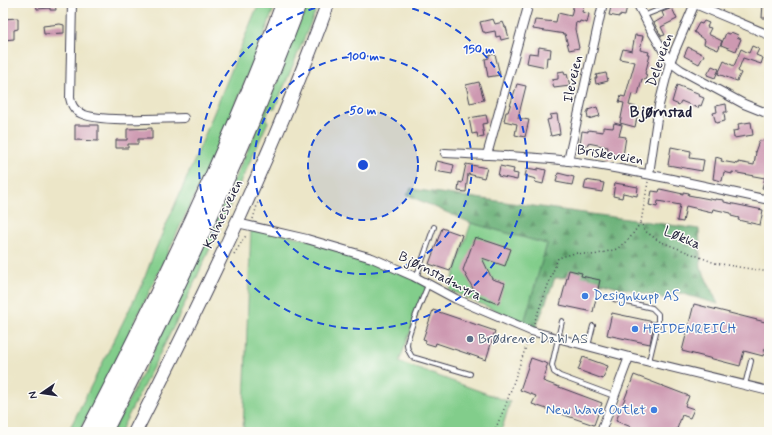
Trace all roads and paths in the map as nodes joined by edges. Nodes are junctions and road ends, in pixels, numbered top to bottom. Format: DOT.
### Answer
graph roads {
  1 [pos="72,3"];
  2 [pos="284,3"];
  3 [pos="299,3"];
  4 [pos="328,3"];
  5 [pos="529,3"];
  6 [pos="603,3"];
  7 [pos="638,3"];
  8 [pos="676,3"];
  9 [pos="695,3"];
  10 [pos="643,16"];
  11 [pos="769,35"];
  12 [pos="670,62"];
  13 [pos="769,114"];
  14 [pos="184,118"];
  15 [pos="445,153"];
  16 [pos="487,155"];
  17 [pos="568,161"];
  18 [pos="649,174"];
  19 [pos="769,200"];
  20 [pos="641,222"];
  21 [pos="237,223"];
  22 [pos="434,227"];
  23 [pos="769,272"];
  24 [pos="416,278"];
  25 [pos="428,284"];
  26 [pos="614,299"];
  27 [pos="562,321"];
  28 [pos="593,326"];
  29 [pos="531,332"];
  30 [pos="559,339"];
  31 [pos="588,346"];
  32 [pos="629,357"];
  33 [pos="649,361"];
  34 [pos="751,361"];
  35 [pos="470,374"];
  36 [pos="746,385"];
  37 [pos="769,391"];
  38 [pos="615,396"];
  39 [pos="88,432"];
  40 [pos="104,432"];
  41 [pos="135,432"];
  42 [pos="494,432"];
  43 [pos="601,432"];
  1 -- 14 [label="street"];
  2 -- 39 [label="highway"];
  3 -- 40 [label="highway"];
  4 -- 21 [label="main road, Kalnesveien"];
  5 -- 16 [label="street"];
  6 -- 17 [label="street, Ileveien"];
  7 -- 10 [label="street"];
  8 -- 10 [label="lane"];
  9 -- 11 [label="street"];
  9 -- 12 [label="street, Deleveien"];
  10 -- 12 [label="street"];
  12 -- 13 [label="street"];
  12 -- 18 [label="street, Deleveien"];
  15 -- 16 [label="street, Briskeveien"];
  16 -- 17 [label="street, Briskeveien"];
  17 -- 18 [label="street, Briskeveien"];
  18 -- 19 [label="street, Briskeveien"];
  18 -- 20 [label="path"];
  20 -- 23 [label="path, Løkka"];
  20 -- 29 [label="path"];
  21 -- 24 [label="street, Bjørnstadmyra"];
  21 -- 41 [label="main road, Kalnesveien"];
  22 -- 24 [label="lane"];
  24 -- 25 [label="street, Bjørnstadmyra"];
  25 -- 29 [label="street, Bjørnstadmyra"];
  25 -- 35 [label="lane"];
  26 -- 33 [label="lane"];
  27 -- 30 [label="lane"];
  28 -- 31 [label="lane"];
  29 -- 30 [label="street, Bjørnstadmyra"];
  29 -- 42 [label="path"];
  30 -- 31 [label="street, Bjørnstadmyra"];
  30 -- 38 [label="lane"];
  31 -- 32 [label="street, Bjørnstadmyra"];
  32 -- 33 [label="street, Bjørnstadmyra"];
  32 -- 38 [label="street"];
  33 -- 36 [label="street, Bjørnstadmyra"];
  34 -- 36 [label="lane"];
  36 -- 37 [label="street, Bjørnstadmyra"];
  38 -- 43 [label="street"];
}
